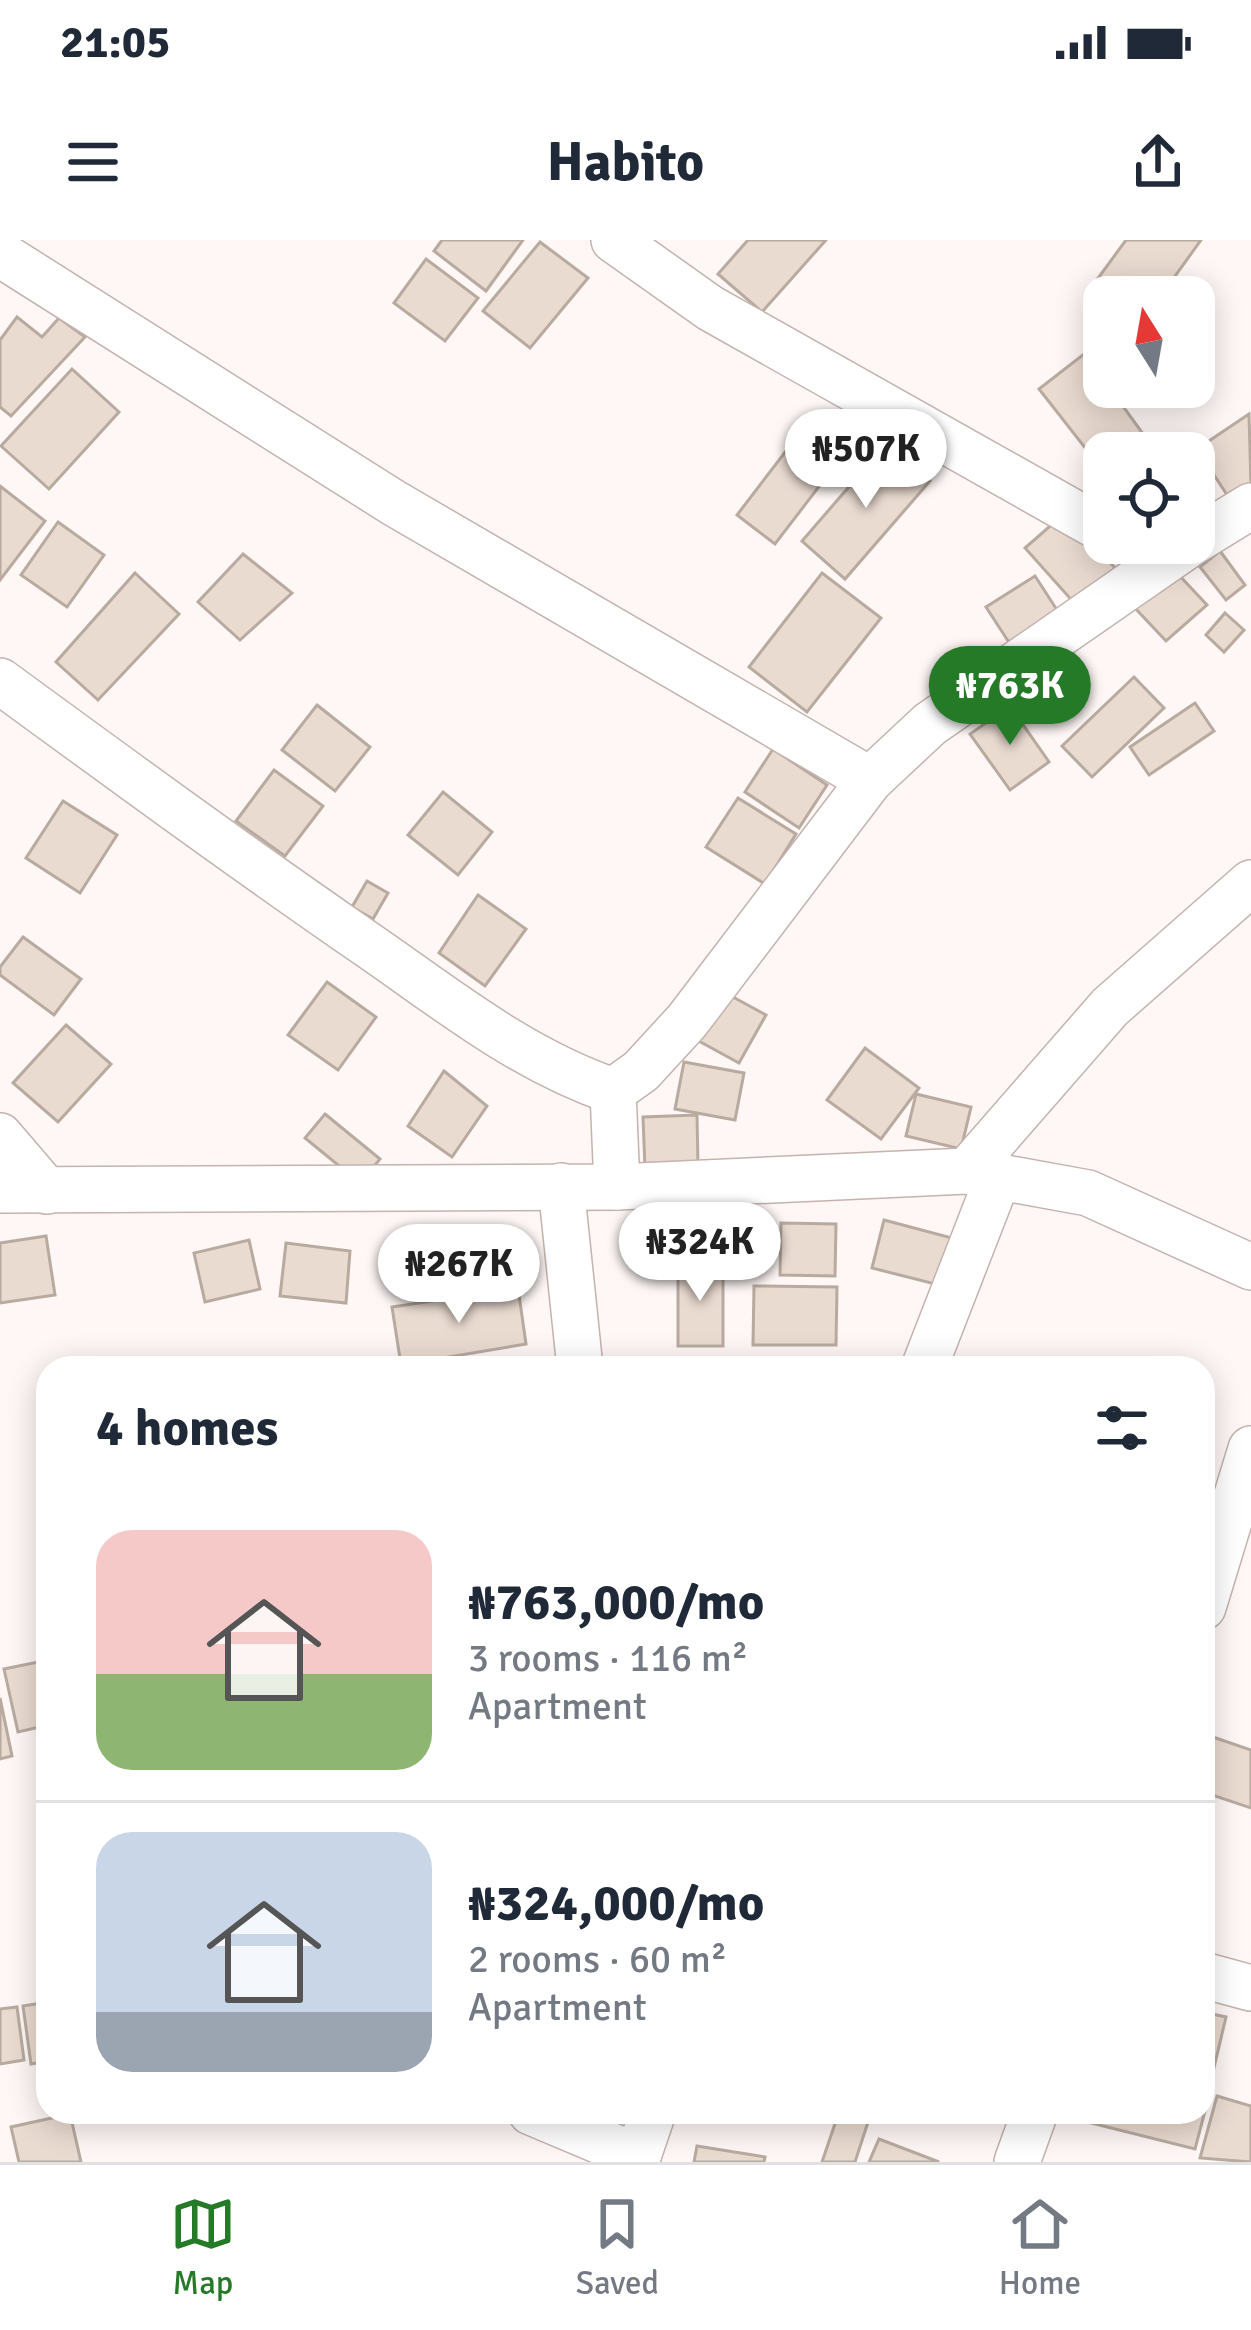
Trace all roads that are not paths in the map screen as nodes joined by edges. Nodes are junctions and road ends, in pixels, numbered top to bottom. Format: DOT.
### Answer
graph roads {
  1 [pos="614,240"];
  2 [pos="0,254"];
  3 [pos="1251,506"];
  4 [pos="1083,518"];
  5 [pos="1215,524"];
  6 [pos="1145,564"];
  7 [pos="0,681"];
  8 [pos="870,779"];
  9 [pos="1251,883"];
  10 [pos="613,1090"];
  11 [pos="0,1136"];
  12 [pos="983,1173"];
  13 [pos="561,1186"];
  14 [pos="617,1187"];
  15 [pos="0,1190"];
  16 [pos="47,1191"];
  17 [pos="1251,1267"];
  18 [pos="579,1356"];
  19 [pos="928,1356"];
  20 [pos="1251,1449"];
  21 [pos="1215,1568"];
  22 [pos="1215,1978"];
  23 [pos="1251,1988"];
  24 [pos="558,2124"];
  25 [pos="649,2124"];
  26 [pos="1031,2124"];
  27 [pos="637,2160"];
  28 [pos="1017,2162"];
  1 -- 4 [label="street"];
  2 -- 8 [label="street"];
  3 -- 5 [label="street"];
  6 -- 8 [label="street"];
  7 -- 10 [label="street"];
  8 -- 10 [label="street"];
  9 -- 12 [label="street"];
  10 -- 14 [label="street"];
  11 -- 16 [label="street"];
  12 -- 14 [label="street"];
  12 -- 17 [label="street"];
  12 -- 19 [label="street"];
  13 -- 14 [label="street"];
  13 -- 16 [label="street"];
  13 -- 18 [label="street"];
  15 -- 16 [label="street"];
  20 -- 21 [label="street"];
  22 -- 23 [label="street"];
  24 -- 27 [label="street"];
  25 -- 27 [label="street"];
  26 -- 28 [label="street"];
}
